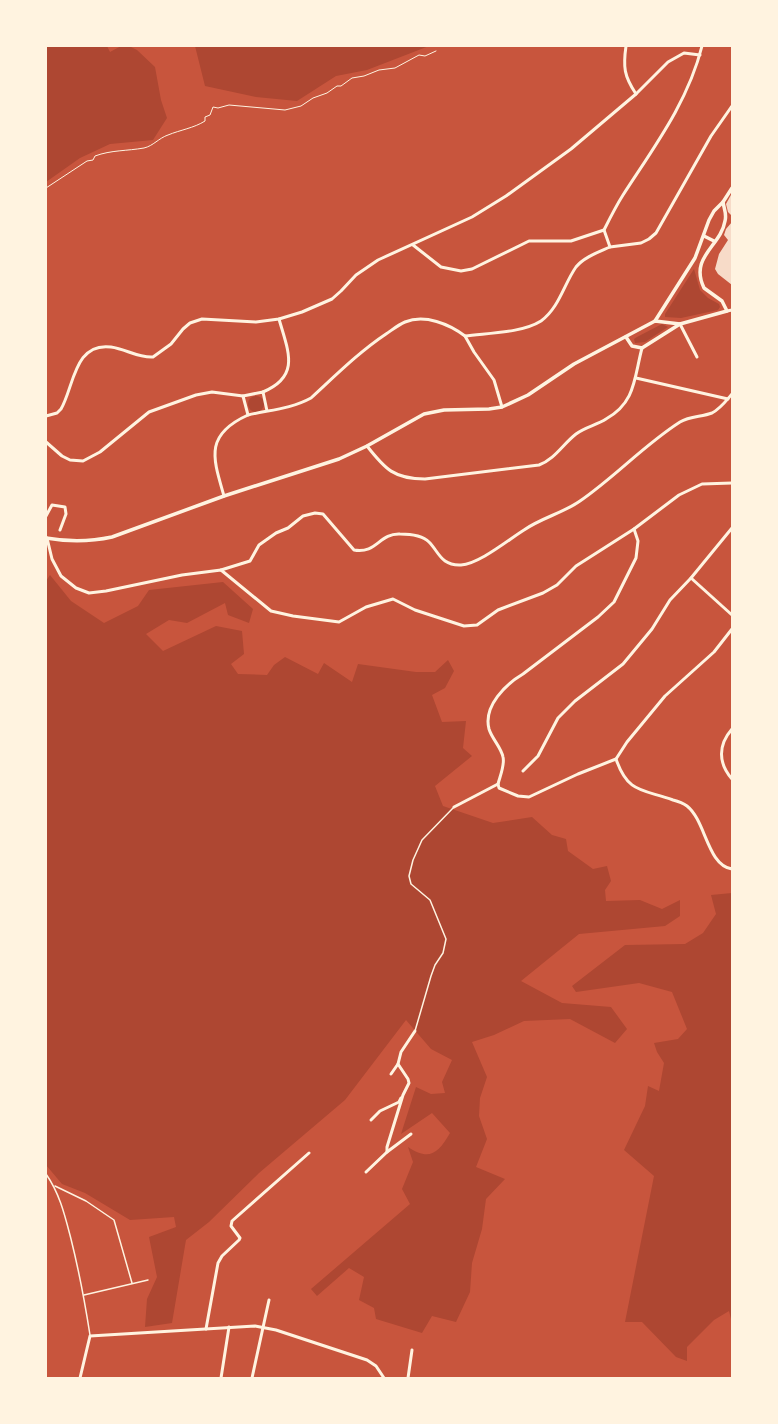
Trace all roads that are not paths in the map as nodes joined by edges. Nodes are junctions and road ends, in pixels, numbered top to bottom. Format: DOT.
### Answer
graph roads {
  1 [pos="626,46"];
  2 [pos="702,46"];
  3 [pos="700,55"];
  4 [pos="636,94"];
  5 [pos="732,106"];
  6 [pos="732,188"];
  7 [pos="723,202"];
  8 [pos="604,230"];
  9 [pos="704,236"];
  10 [pos="714,241"];
  11 [pos="413,245"];
  12 [pos="610,246"];
  13 [pos="695,258"];
  14 [pos="703,262"];
  15 [pos="732,310"];
  16 [pos="727,311"];
  17 [pos="279,319"];
  18 [pos="655,321"];
  19 [pos="680,324"];
  20 [pos="466,336"];
  21 [pos="626,337"];
  22 [pos="642,348"];
  23 [pos="697,357"];
  24 [pos="636,378"];
  25 [pos="263,392"];
  26 [pos="732,394"];
  27 [pos="243,396"];
  28 [pos="728,399"];
  29 [pos="502,408"];
  30 [pos="267,411"];
  31 [pos="248,415"];
  32 [pos="46,416"];
  33 [pos="46,442"];
  34 [pos="367,446"];
  35 [pos="732,482"];
  36 [pos="224,496"];
  37 [pos="46,516"];
  38 [pos="732,528"];
  39 [pos="634,529"];
  40 [pos="60,530"];
  41 [pos="46,538"];
  42 [pos="221,570"];
  43 [pos="691,578"];
  44 [pos="732,615"];
  45 [pos="732,629"];
  46 [pos="732,729"];
  47 [pos="616,759"];
  48 [pos="524,771"];
  49 [pos="732,779"];
  50 [pos="498,784"];
  51 [pos="454,807"];
  52 [pos="732,869"];
  53 [pos="415,1030"];
  54 [pos="398,1064"];
  55 [pos="391,1074"];
  56 [pos="403,1095"];
  57 [pos="371,1120"];
  58 [pos="411,1134"];
  59 [pos="387,1152"];
  60 [pos="309,1154"];
  61 [pos="366,1172"];
  62 [pos="46,1174"];
  63 [pos="55,1186"];
  64 [pos="148,1280"];
  65 [pos="132,1283"];
  66 [pos="84,1295"];
  67 [pos="268,1300"];
  68 [pos="229,1327"];
  69 [pos="263,1327"];
  70 [pos="206,1329"];
  71 [pos="90,1336"];
  72 [pos="412,1350"];
  73 [pos="80,1378"];
  74 [pos="221,1378"];
  75 [pos="252,1378"];
  76 [pos="384,1378"];
  77 [pos="408,1378"];
  1 -- 4 [label="street"];
  2 -- 3 [label="street"];
  3 -- 4 [label="street"];
  3 -- 8 [label="street"];
  4 -- 11 [label="street"];
  5 -- 12 [label="street"];
  6 -- 7 [label="street"];
  7 -- 9 [label="street"];
  7 -- 10 [label="street"];
  8 -- 11 [label="street"];
  8 -- 12 [label="street"];
  9 -- 10 [label="street"];
  9 -- 13 [label="street"];
  10 -- 14 [label="street"];
  11 -- 17 [label="street"];
  12 -- 20 [label="street"];
  13 -- 14 [label="street"];
  13 -- 18 [label="street"];
  14 -- 16 [label="street"];
  15 -- 16 [label="street"];
  16 -- 19 [label="street"];
  17 -- 25 [label="street"];
  17 -- 32 [label="street"];
  18 -- 19 [label="street"];
  18 -- 21 [label="street"];
  19 -- 22 [label="street"];
  19 -- 23 [label="street"];
  20 -- 29 [label="street"];
  20 -- 30 [label="street"];
  21 -- 22 [label="street"];
  21 -- 29 [label="street"];
  22 -- 24 [label="street"];
  24 -- 28 [label="street"];
  24 -- 34 [label="street"];
  25 -- 27 [label="street"];
  25 -- 30 [label="street"];
  26 -- 28 [label="street"];
  27 -- 31 [label="street"];
  27 -- 33 [label="street"];
  28 -- 42 [label="street"];
  29 -- 34 [label="street"];
  30 -- 31 [label="street"];
  31 -- 36 [label="street"];
  34 -- 36 [label="street"];
  35 -- 39 [label="street"];
  36 -- 41 [label="street"];
  37 -- 40 [label="street"];
  38 -- 43 [label="street"];
  39 -- 42 [label="street"];
  39 -- 50 [label="street"];
  41 -- 42 [label="street"];
  43 -- 44 [label="street"];
  43 -- 48 [label="street"];
  45 -- 47 [label="street"];
  46 -- 49 [label="street"];
  47 -- 50 [label="street"];
  47 -- 52 [label="street"];
  50 -- 51 [label="street"];
  51 -- 53 [label="lane"];
  53 -- 54 [label="street"];
  54 -- 55 [label="street"];
  54 -- 56 [label="street"];
  56 -- 57 [label="street"];
  56 -- 59 [label="street"];
  58 -- 59 [label="street"];
  59 -- 61 [label="street"];
  60 -- 70 [label="street"];
  62 -- 63 [label="lane"];
  63 -- 65 [label="lane"];
  63 -- 66 [label="lane"];
  64 -- 65 [label="lane"];
  65 -- 66 [label="lane"];
  66 -- 71 [label="lane"];
  67 -- 69 [label="street"];
  68 -- 69 [label="street"];
  68 -- 70 [label="street"];
  68 -- 74 [label="street"];
  69 -- 75 [label="street"];
  69 -- 76 [label="street"];
  70 -- 71 [label="street"];
  71 -- 73 [label="street"];
  72 -- 77 [label="street"];
}
